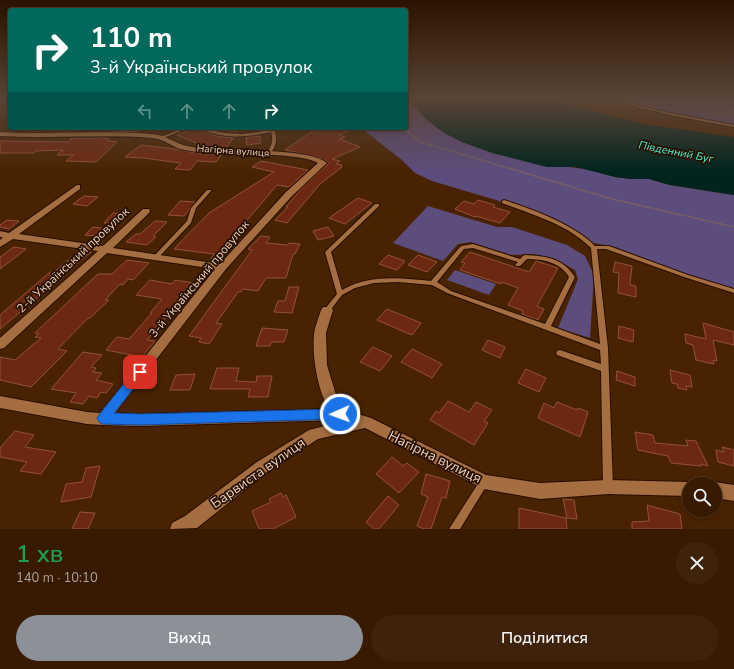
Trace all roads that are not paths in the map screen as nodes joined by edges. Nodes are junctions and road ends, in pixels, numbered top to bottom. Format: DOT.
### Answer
graph roads {
  1 [pos="716,123"];
  2 [pos="734,126"];
  3 [pos="182,130"];
  4 [pos="208,130"];
  5 [pos="276,130"];
  6 [pos="273,131"];
  7 [pos="0,134"];
  8 [pos="162,137"];
  9 [pos="268,154"];
  10 [pos="323,163"];
  11 [pos="77,187"];
  12 [pos="209,191"];
  13 [pos="504,202"];
  14 [pos="377,205"];
  15 [pos="146,211"];
  16 [pos="0,234"];
  17 [pos="11,236"];
  18 [pos="0,244"];
  19 [pos="594,248"];
  20 [pos="105,250"];
  21 [pos="156,257"];
  22 [pos="222,267"];
  23 [pos="433,283"];
  24 [pos="734,291"];
  25 [pos="340,294"];
  26 [pos="327,310"];
  27 [pos="548,328"];
  28 [pos="0,345"];
  29 [pos="604,348"];
  30 [pos="560,353"];
  31 [pos="605,369"];
  32 [pos="0,402"];
  33 [pos="340,414"];
  34 [pos="103,418"];
  35 [pos="366,422"];
  36 [pos="484,482"];
  37 [pos="608,487"];
  38 [pos="682,489"];
  39 [pos="722,491"];
  40 [pos="734,493"];
  41 [pos="178,529"];
  42 [pos="454,529"];
  1 -- 2 [label="lane"];
  3 -- 8 [label="lane"];
  4 -- 6 [label="lane"];
  5 -- 6 [label="lane"];
  6 -- 9 [label="lane"];
  7 -- 8 [label="street, Нагірна вулиця"];
  8 -- 9 [label="street, Нагірна вулиця"];
  9 -- 10 [label="street, Нагірна вулиця"];
  10 -- 22 [label="street, 3-й Український провулок"];
  11 -- 17 [label="street"];
  12 -- 21 [label="lane"];
  13 -- 19 [label="lane"];
  14 -- 25 [label="lane"];
  15 -- 20 [label="street, 2-й Український провулок"];
  16 -- 17 [label="street"];
  17 -- 18 [label="street"];
  17 -- 20 [label="street"];
  19 -- 24 [label="lane"];
  19 -- 29 [label="lane"];
  20 -- 21 [label="street"];
  20 -- 28 [label="street, 2-й Український провулок"];
  21 -- 22 [label="street"];
  22 -- 34 [label="street, 3-й Український провулок"];
  23 -- 25 [label="lane"];
  23 -- 27 [label="lane"];
  23 -- 27 [label="lane"];
  25 -- 26 [label="lane"];
  26 -- 33 [label="street"];
  27 -- 29 [label="lane"];
  29 -- 31 [label="lane"];
  30 -- 31 [label="lane"];
  31 -- 37 [label="lane"];
  32 -- 34 [label="street, Нагірна вулиця"];
  33 -- 34 [label="street, Нагірна вулиця"];
  33 -- 35 [label="street, Нагірна вулиця"];
  35 -- 36 [label="street, Нагірна вулиця"];
  35 -- 41 [label="street, Барвиста вулиця"];
  36 -- 37 [label="street, Нагірна вулиця"];
  36 -- 42 [label="lane"];
  37 -- 38 [label="street, Нагірна вулиця"];
  39 -- 40 [label="street"];
}
